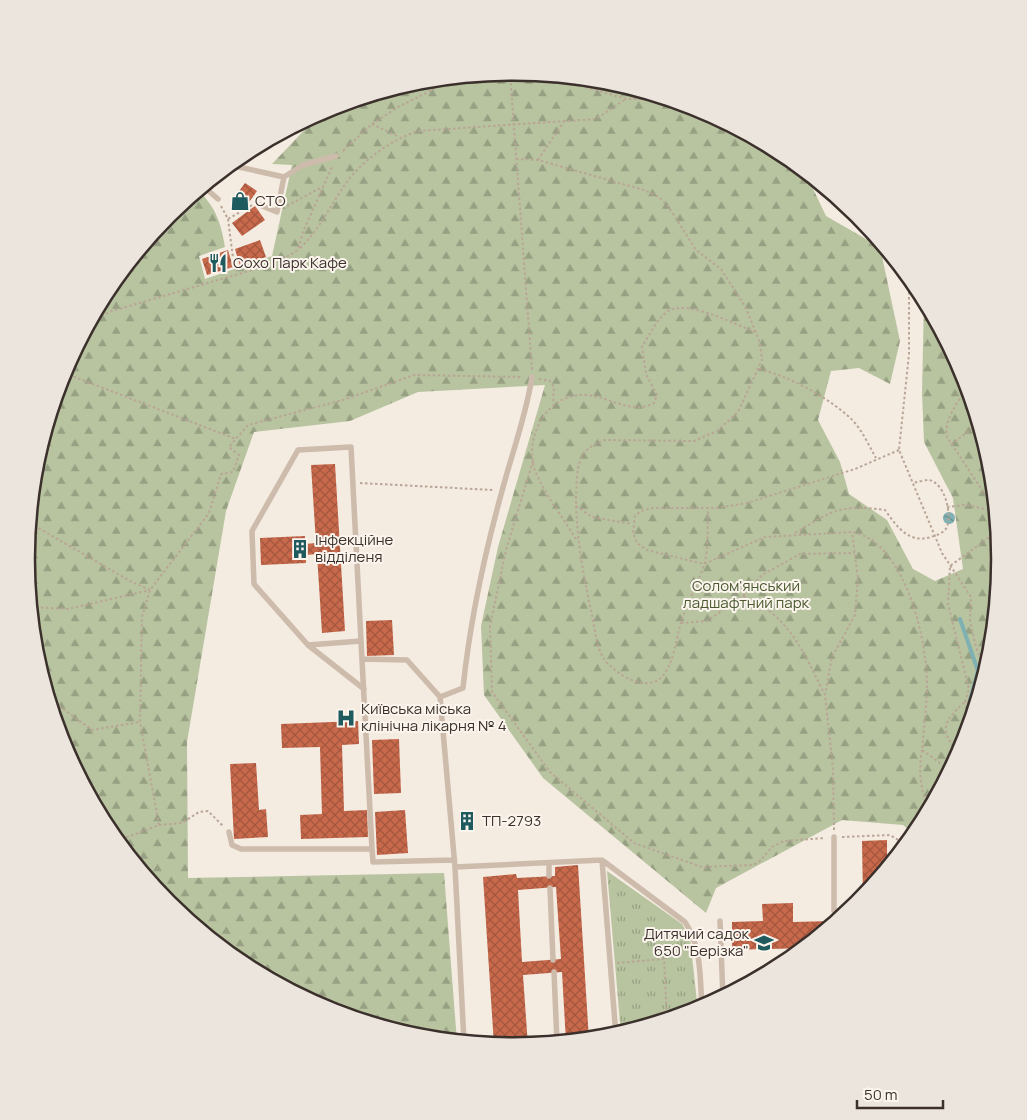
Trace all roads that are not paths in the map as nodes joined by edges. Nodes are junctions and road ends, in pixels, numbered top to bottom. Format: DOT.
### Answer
graph roads {
  1 [pos="336,156"];
  2 [pos="240,167"];
  3 [pos="284,177"];
  4 [pos="209,191"];
  5 [pos="218,199"];
  6 [pos="260,205"];
  7 [pos="532,377"];
  8 [pos="361,641"];
  9 [pos="308,645"];
  10 [pos="362,659"];
  11 [pos="364,689"];
  12 [pos="440,697"];
  13 [pos="229,832"];
  14 [pos="834,837"];
  15 [pos="372,849"];
  16 [pos="454,860"];
  17 [pos="602,860"];
  18 [pos="549,863"];
  19 [pos="454,867"];
  20 [pos="549,876"];
  21 [pos="550,888"];
  22 [pos="836,914"];
  23 [pos="720,921"];
  24 [pos="553,960"];
  25 [pos="554,972"];
  26 [pos="723,990"];
  27 [pos="701,1000"];
  28 [pos="615,1027"];
  29 [pos="464,1035"];
  30 [pos="557,1036"];
  1 -- 3 [label="lane"];
  2 -- 3 [label="lane"];
  3 -- 6 [label="lane"];
  4 -- 5 [label="lane"];
  7 -- 12 [label="lane"];
  8 -- 9 [label="lane"];
  8 -- 9 [label="lane"];
  8 -- 10 [label="lane"];
  9 -- 11 [label="lane"];
  10 -- 11 [label="lane"];
  10 -- 12 [label="lane"];
  11 -- 15 [label="lane"];
  12 -- 16 [label="lane"];
  13 -- 15 [label="lane"];
  14 -- 22 [label="lane"];
  15 -- 16 [label="lane"];
  16 -- 19 [label="lane"];
  17 -- 18 [label="lane"];
  17 -- 27 [label="lane"];
  17 -- 28 [label="lane"];
  18 -- 19 [label="lane"];
  18 -- 20 [label="lane"];
  19 -- 29 [label="lane"];
  21 -- 24 [label="lane"];
  23 -- 26 [label="lane"];
  25 -- 30 [label="lane"];
}
